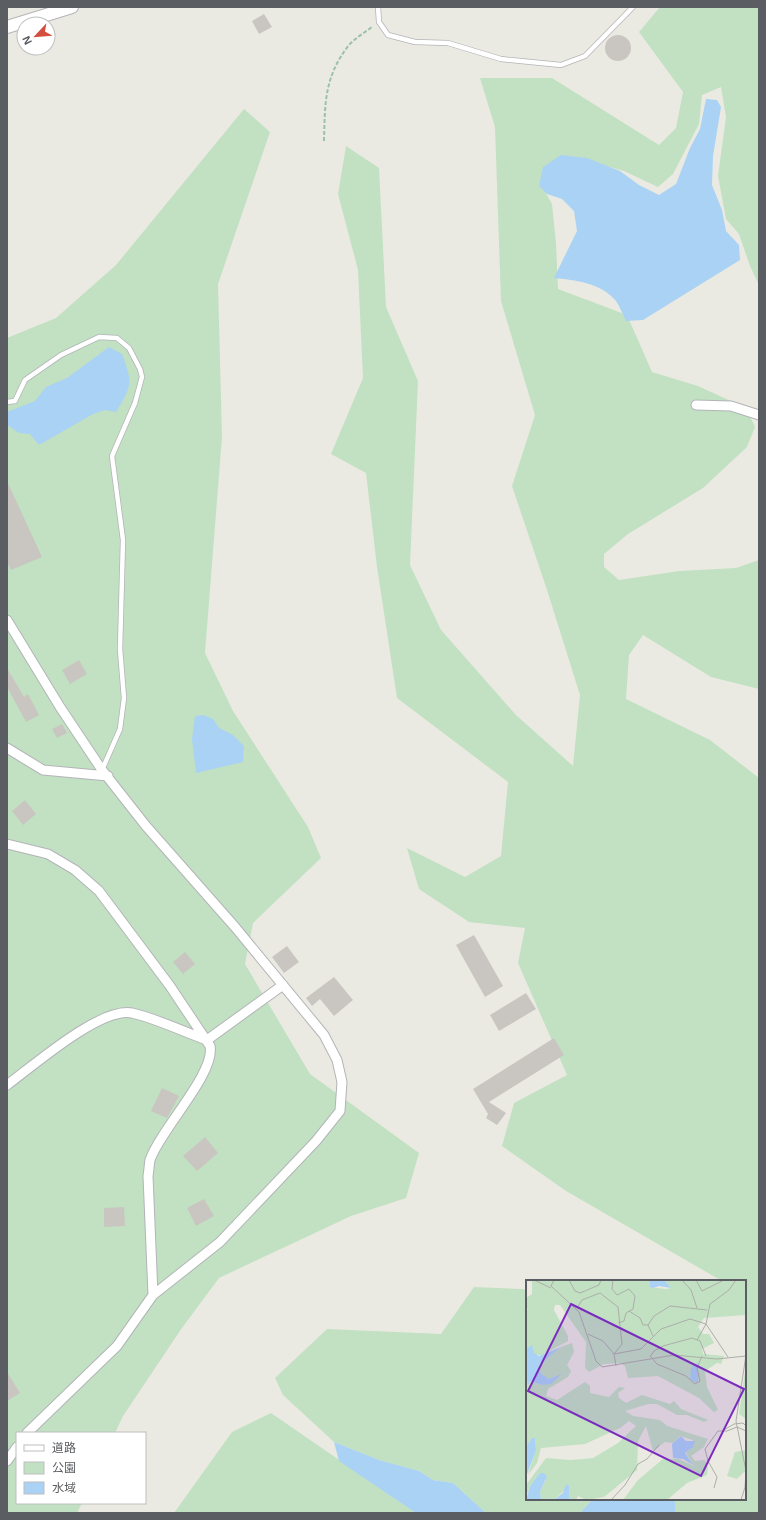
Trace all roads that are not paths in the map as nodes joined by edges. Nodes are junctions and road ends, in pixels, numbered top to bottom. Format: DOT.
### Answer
graph roads {
  1 [pos="72,7"];
  2 [pos="633,7"];
  3 [pos="377,8"];
  4 [pos="7,27"];
  5 [pos="7,402"];
  6 [pos="696,405"];
  7 [pos="759,415"];
  8 [pos="7,620"];
  9 [pos="7,748"];
  10 [pos="105,773"];
  11 [pos="7,844"];
  12 [pos="283,985"];
  13 [pos="207,1040"];
  14 [pos="7,1085"];
  15 [pos="153,1295"];
  16 [pos="28,1432"];
  17 [pos="16,1448"];
  18 [pos="7,1462"];
  1 -- 4 [label="street"];
  2 -- 3 [label="lane"];
  5 -- 10 [label="lane"];
  6 -- 7 [label="street"];
  8 -- 10 [label="street"];
  9 -- 10 [label="street"];
  10 -- 12 [label="street"];
  11 -- 13 [label="street"];
  12 -- 13 [label="street"];
  12 -- 15 [label="street"];
  13 -- 14 [label="street"];
  13 -- 15 [label="street"];
  15 -- 16 [label="street"];
  17 -- 18 [label="street"];
}
